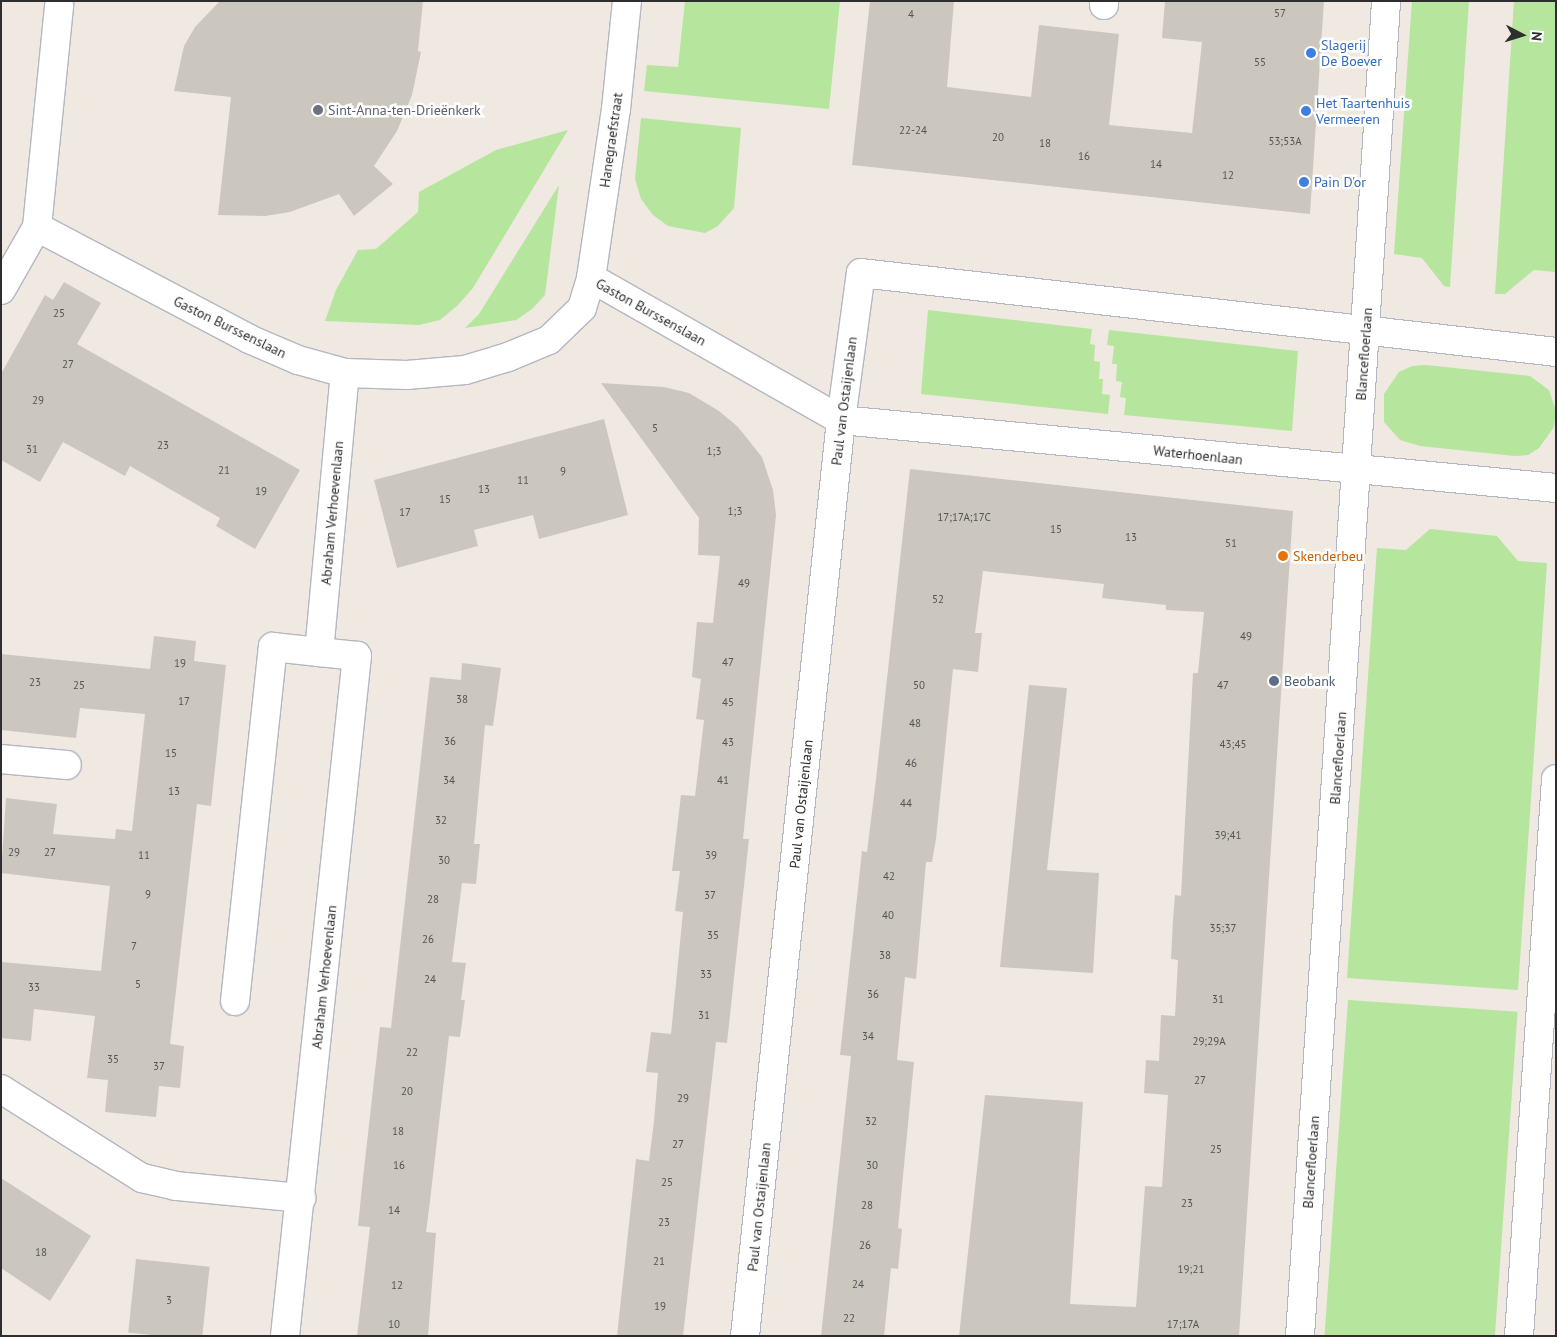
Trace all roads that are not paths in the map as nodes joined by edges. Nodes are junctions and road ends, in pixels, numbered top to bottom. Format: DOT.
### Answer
graph roads {
  1 [pos="627,1"];
  2 [pos="1386,1"];
  3 [pos="59,5"];
  4 [pos="37,227"];
  5 [pos="591,278"];
  6 [pos="1,290"];
  7 [pos="1366,329"];
  8 [pos="1556,352"];
  9 [pos="345,373"];
  10 [pos="841,420"];
  11 [pos="1356,470"];
  12 [pos="1556,488"];
  13 [pos="319,652"];
  14 [pos="1,759"];
  15 [pos="67,765"];
  16 [pos="1556,779"];
  17 [pos="235,1001"];
  18 [pos="1,1089"];
  19 [pos="301,1198"];
  20 [pos="285,1336"];
  21 [pos="745,1336"];
  22 [pos="1300,1336"];
  23 [pos="1519,1336"];
  1 -- 5 [label="street, Hanegraefstraat"];
  2 -- 7 [label="street, Blancefloerlaan"];
  3 -- 4 [label="street"];
  4 -- 6 [label="street"];
  4 -- 9 [label="street, Gaston Burssenslaan"];
  5 -- 9 [label="street, Gaston Burssenslaan"];
  5 -- 10 [label="street, Gaston Burssenslaan"];
  7 -- 8 [label="street"];
  7 -- 10 [label="street"];
  7 -- 11 [label="street, Blancefloerlaan"];
  9 -- 13 [label="street, Abraham Verhoevenlaan"];
  10 -- 11 [label="street, Waterhoenlaan"];
  10 -- 21 [label="street, Paul van Ostaijenlaan"];
  11 -- 12 [label="street, Waterhoenlaan"];
  11 -- 22 [label="street, Blancefloerlaan"];
  13 -- 17 [label="street, Abraham Verhoevenlaan"];
  13 -- 19 [label="street, Abraham Verhoevenlaan"];
  14 -- 15 [label="street"];
  16 -- 23 [label="street"];
  18 -- 19 [label="street"];
  19 -- 20 [label="street, Abraham Verhoevenlaan"];
}
